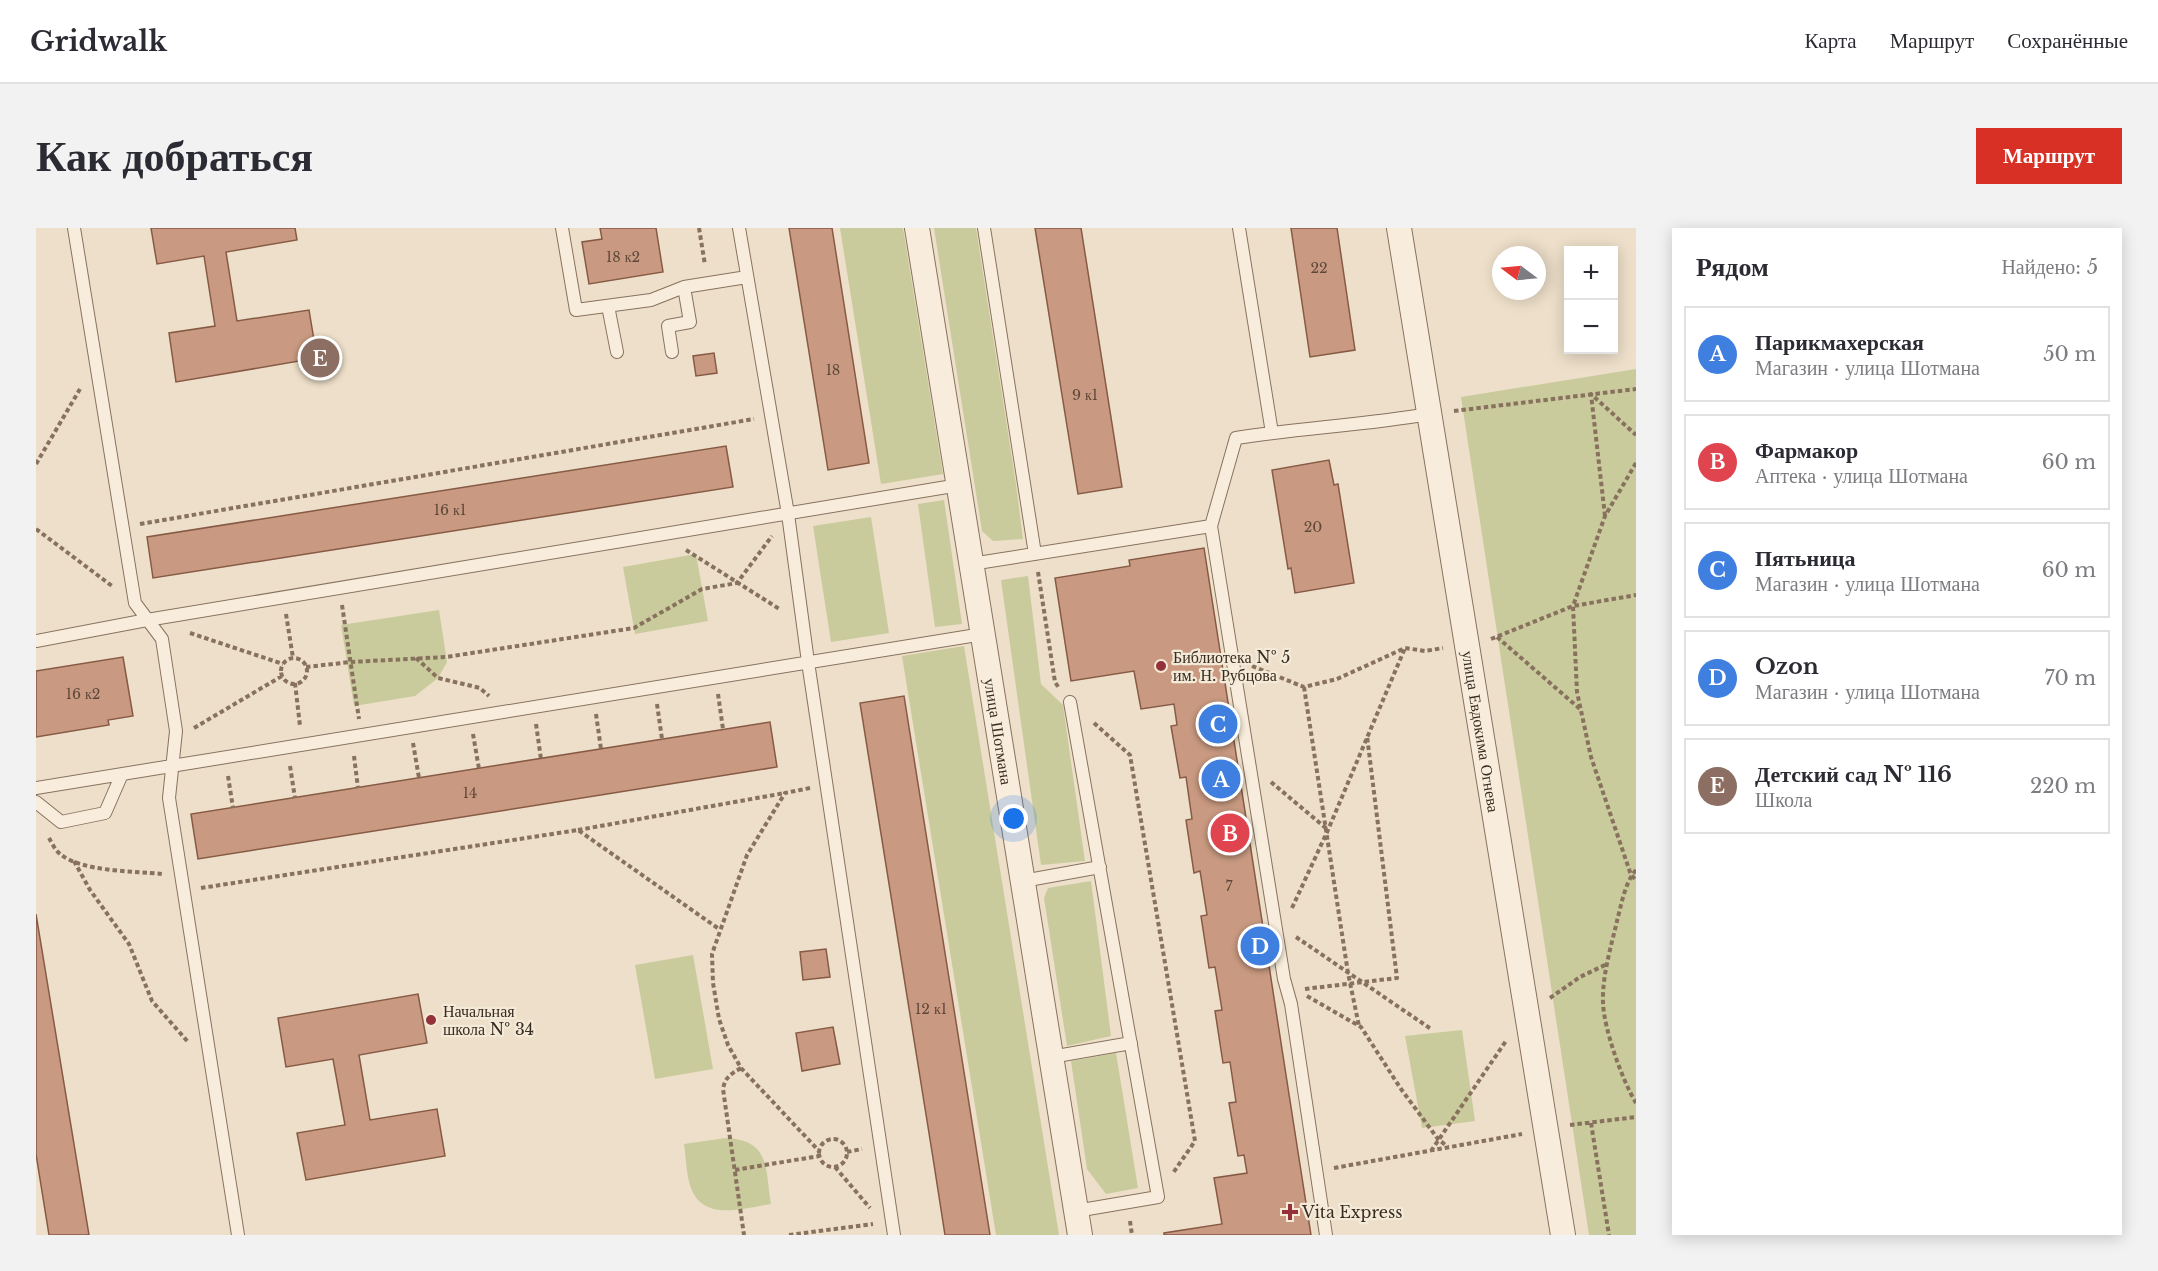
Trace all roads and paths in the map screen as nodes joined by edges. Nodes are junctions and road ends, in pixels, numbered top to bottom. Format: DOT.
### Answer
graph roads {
  1 [pos="74,228"];
  2 [pos="562,228"];
  3 [pos="699,228"];
  4 [pos="739,228"];
  5 [pos="917,228"];
  6 [pos="984,228"];
  7 [pos="1239,228"];
  8 [pos="1399,228"];
  9 [pos="747,278"];
  10 [pos="708,283"];
  11 [pos="684,287"];
  12 [pos="608,306"];
  13 [pos="617,352"];
  14 [pos="672,352"];
  15 [pos="96,362"];
  16 [pos="1636,389"];
  17 [pos="1591,394"];
  18 [pos="1429,414"];
  19 [pos="766,417"];
  20 [pos="1272,433"];
  21 [pos="1636,435"];
  22 [pos="1636,463"];
  23 [pos="36,464"];
  24 [pos="959,484"];
  25 [pos="788,514"];
  26 [pos="1605,516"];
  27 [pos="129,526"];
  28 [pos="1211,526"];
  29 [pos="36,529"];
  30 [pos="662,535"];
  31 [pos="773,535"];
  32 [pos="1035,554"];
  33 [pos="971,564"];
  34 [pos="737,583"];
  35 [pos="1636,595"];
  36 [pos="135,603"];
  37 [pos="1573,606"];
  38 [pos="343,608"];
  39 [pos="286,616"];
  40 [pos="147,620"];
  41 [pos="802,623"];
  42 [pos="983,634"];
  43 [pos="199,636"];
  44 [pos="1497,637"];
  45 [pos="36,641"];
  46 [pos="1467,645"];
  47 [pos="1405,648"];
  48 [pos="292,658"];
  49 [pos="416,658"];
  50 [pos="1232,659"];
  51 [pos="351,662"];
  52 [pos="808,662"];
  53 [pos="283,664"];
  54 [pos="306,667"];
  55 [pos="282,676"];
  56 [pos="716,677"];
  57 [pos="295,683"];
  58 [pos="655,687"];
  59 [pos="1304,687"];
  60 [pos="480,688"];
  61 [pos="593,697"];
  62 [pos="1070,702"];
  63 [pos="533,706"];
  64 [pos="1581,709"];
  65 [pos="471,717"];
  66 [pos="359,718"];
  67 [pos="300,726"];
  68 [pos="411,726"];
  69 [pos="194,728"];
  70 [pos="723,729"];
  71 [pos="352,736"];
  72 [pos="1366,736"];
  73 [pos="662,739"];
  74 [pos="287,747"];
  75 [pos="601,749"];
  76 [pos="225,757"];
  77 [pos="541,759"];
  78 [pos="1250,764"];
  79 [pos="172,765"];
  80 [pos="479,769"];
  81 [pos="122,774"];
  82 [pos="419,778"];
  83 [pos="36,788"];
  84 [pos="358,788"];
  85 [pos="803,790"];
  86 [pos="785,793"];
  87 [pos="295,798"];
  88 [pos="36,802"];
  89 [pos="233,808"];
  90 [pos="578,830"];
  91 [pos="1328,830"];
  92 [pos="48,837"];
  93 [pos="74,861"];
  94 [pos="1100,867"];
  95 [pos="1636,870"];
  96 [pos="1631,875"];
  97 [pos="181,876"];
  98 [pos="1636,880"];
  99 [pos="1023,881"];
  100 [pos="183,890"];
  101 [pos="719,929"];
  102 [pos="1280,933"];
  103 [pos="1348,973"];
  104 [pos="1362,982"];
  105 [pos="1350,984"];
  106 [pos="1359,1026"];
  107 [pos="1431,1029"];
  108 [pos="1131,1043"];
  109 [pos="209,1056"];
  110 [pos="1051,1057"];
  111 [pos="741,1068"];
  112 [pos="1636,1102"];
  113 [pos="1636,1118"];
  114 [pos="1591,1122"];
  115 [pos="1545,1128"];
  116 [pos="1449,1148"];
  117 [pos="856,1150"];
  118 [pos="847,1152"];
  119 [pos="819,1154"];
  120 [pos="835,1167"];
  121 [pos="735,1170"];
  122 [pos="1316,1171"];
  123 [pos="1158,1197"];
  124 [pos="1076,1211"];
  125 [pos="876,1215"];
  126 [pos="882,1222"];
  127 [pos="238,1235"];
  128 [pos="744,1235"];
  129 [pos="789,1235"];
  130 [pos="894,1235"];
  131 [pos="1080,1235"];
  132 [pos="1326,1235"];
  133 [pos="1563,1235"];
  134 [pos="1609,1235"];
  1 -- 15 [label="lane"];
  2 -- 12 [label="lane"];
  3 -- 10 [label="path"];
  4 -- 9 [label="lane"];
  5 -- 24 [label="street, улица Шотмана"];
  6 -- 32 [label="lane"];
  7 -- 20 [label="lane"];
  8 -- 18 [label="street, улица Евдокима Огнева"];
  9 -- 10 [label="lane"];
  9 -- 25 [label="lane"];
  10 -- 11 [label="lane"];
  11 -- 12 [label="lane"];
  11 -- 14 [label="lane"];
  12 -- 13 [label="lane"];
  15 -- 23 [label="path"];
  15 -- 36 [label="lane"];
  16 -- 17 [label="path"];
  17 -- 18 [label="path"];
  17 -- 21 [label="path"];
  17 -- 26 [label="path"];
  18 -- 20 [label="lane"];
  18 -- 46 [label="street, улица Евдокима Огнева"];
  19 -- 27 [label="path"];
  20 -- 28 [label="lane"];
  22 -- 26 [label="path"];
  24 -- 25 [label="lane"];
  24 -- 33 [label="street, улица Шотмана"];
  25 -- 30 [label="lane"];
  25 -- 41 [label="lane"];
  26 -- 37 [label="path"];
  28 -- 32 [label="lane"];
  28 -- 50 [label="lane"];
  29 -- 36 [label="path"];
  30 -- 34 [label="path"];
  30 -- 40 [label="lane"];
  31 -- 34 [label="path"];
  32 -- 33 [label="lane"];
  32 -- 62 [label="path"];
  33 -- 42 [label="street, улица Шотмана"];
  34 -- 41 [label="path"];
  34 -- 49 [label="path"];
  35 -- 37 [label="path"];
  36 -- 40 [label="lane"];
  37 -- 44 [label="path"];
  37 -- 64 [label="path"];
  38 -- 51 [label="path"];
  39 -- 48 [label="path"];
  40 -- 45 [label="lane"];
  40 -- 79 [label="lane"];
  41 -- 52 [label="lane"];
  42 -- 52 [label="lane"];
  42 -- 99 [label="street, улица Шотмана"];
  43 -- 53 [label="path"];
  44 -- 46 [label="path"];
  44 -- 64 [label="path"];
  46 -- 47 [label="path"];
  46 -- 115 [label="street, улица Евдокима Огнева"];
  47 -- 59 [label="path"];
  47 -- 72 [label="path"];
  48 -- 53 [label="path"];
  48 -- 54 [label="path"];
  49 -- 51 [label="path"];
  49 -- 60 [label="path"];
  50 -- 59 [label="path"];
  50 -- 78 [label="lane"];
  51 -- 54 [label="path"];
  51 -- 66 [label="path"];
  52 -- 56 [label="lane"];
  52 -- 130 [label="lane"];
  53 -- 55 [label="path"];
  54 -- 57 [label="path"];
  55 -- 57 [label="path"];
  55 -- 69 [label="path"];
  56 -- 58 [label="lane"];
  56 -- 70 [label="path"];
  57 -- 67 [label="path"];
  58 -- 61 [label="lane"];
  58 -- 73 [label="path"];
  59 -- 91 [label="path"];
  61 -- 63 [label="lane"];
  61 -- 75 [label="path"];
  62 -- 94 [label="lane"];
  62 -- 123 [label="path"];
  63 -- 65 [label="lane"];
  63 -- 77 [label="path"];
  64 -- 96 [label="path"];
  65 -- 68 [label="lane"];
  65 -- 80 [label="path"];
  68 -- 71 [label="lane"];
  68 -- 82 [label="path"];
  71 -- 74 [label="lane"];
  71 -- 84 [label="path"];
  72 -- 91 [label="path"];
  72 -- 104 [label="path"];
  74 -- 76 [label="lane"];
  74 -- 87 [label="path"];
  76 -- 79 [label="lane"];
  76 -- 89 [label="path"];
  78 -- 91 [label="path"];
  78 -- 102 [label="lane"];
  79 -- 81 [label="lane"];
  79 -- 97 [label="lane"];
  81 -- 83 [label="lane"];
  81 -- 88 [label="lane"];
  85 -- 86 [label="path"];
  86 -- 90 [label="path"];
  86 -- 101 [label="path"];
  90 -- 100 [label="path"];
  90 -- 101 [label="path"];
  91 -- 102 [label="path"];
  91 -- 103 [label="path"];
  92 -- 93 [label="path"];
  93 -- 97 [label="path"];
  93 -- 109 [label="path"];
  94 -- 99 [label="lane"];
  94 -- 108 [label="lane"];
  95 -- 96 [label="path"];
  96 -- 98 [label="path"];
  96 -- 112 [label="path"];
  97 -- 100 [label="lane"];
  99 -- 110 [label="street, улица Шотмана"];
  100 -- 109 [label="lane"];
  101 -- 111 [label="path"];
  102 -- 103 [label="path"];
  102 -- 122 [label="lane"];
  103 -- 104 [label="path"];
  103 -- 105 [label="path"];
  104 -- 105 [label="path"];
  104 -- 107 [label="path"];
  105 -- 106 [label="path"];
  105 -- 106 [label="path"];
  106 -- 116 [label="path"];
  108 -- 110 [label="lane"];
  108 -- 123 [label="lane"];
  109 -- 127 [label="lane"];
  110 -- 124 [label="street, улица Шотмана"];
  111 -- 119 [label="path"];
  111 -- 121 [label="path"];
  113 -- 114 [label="path"];
  114 -- 115 [label="path"];
  114 -- 134 [label="path"];
  115 -- 116 [label="path"];
  115 -- 133 [label="street, улица Евдокима Огнева"];
  116 -- 122 [label="path"];
  117 -- 118 [label="path"];
  118 -- 119 [label="path"];
  118 -- 120 [label="path"];
  119 -- 120 [label="path"];
  119 -- 121 [label="path"];
  120 -- 125 [label="path"];
  121 -- 128 [label="path"];
  122 -- 132 [label="lane"];
  123 -- 124 [label="lane"];
  124 -- 131 [label="street, улица Шотмана"];
  126 -- 129 [label="path"];
}
